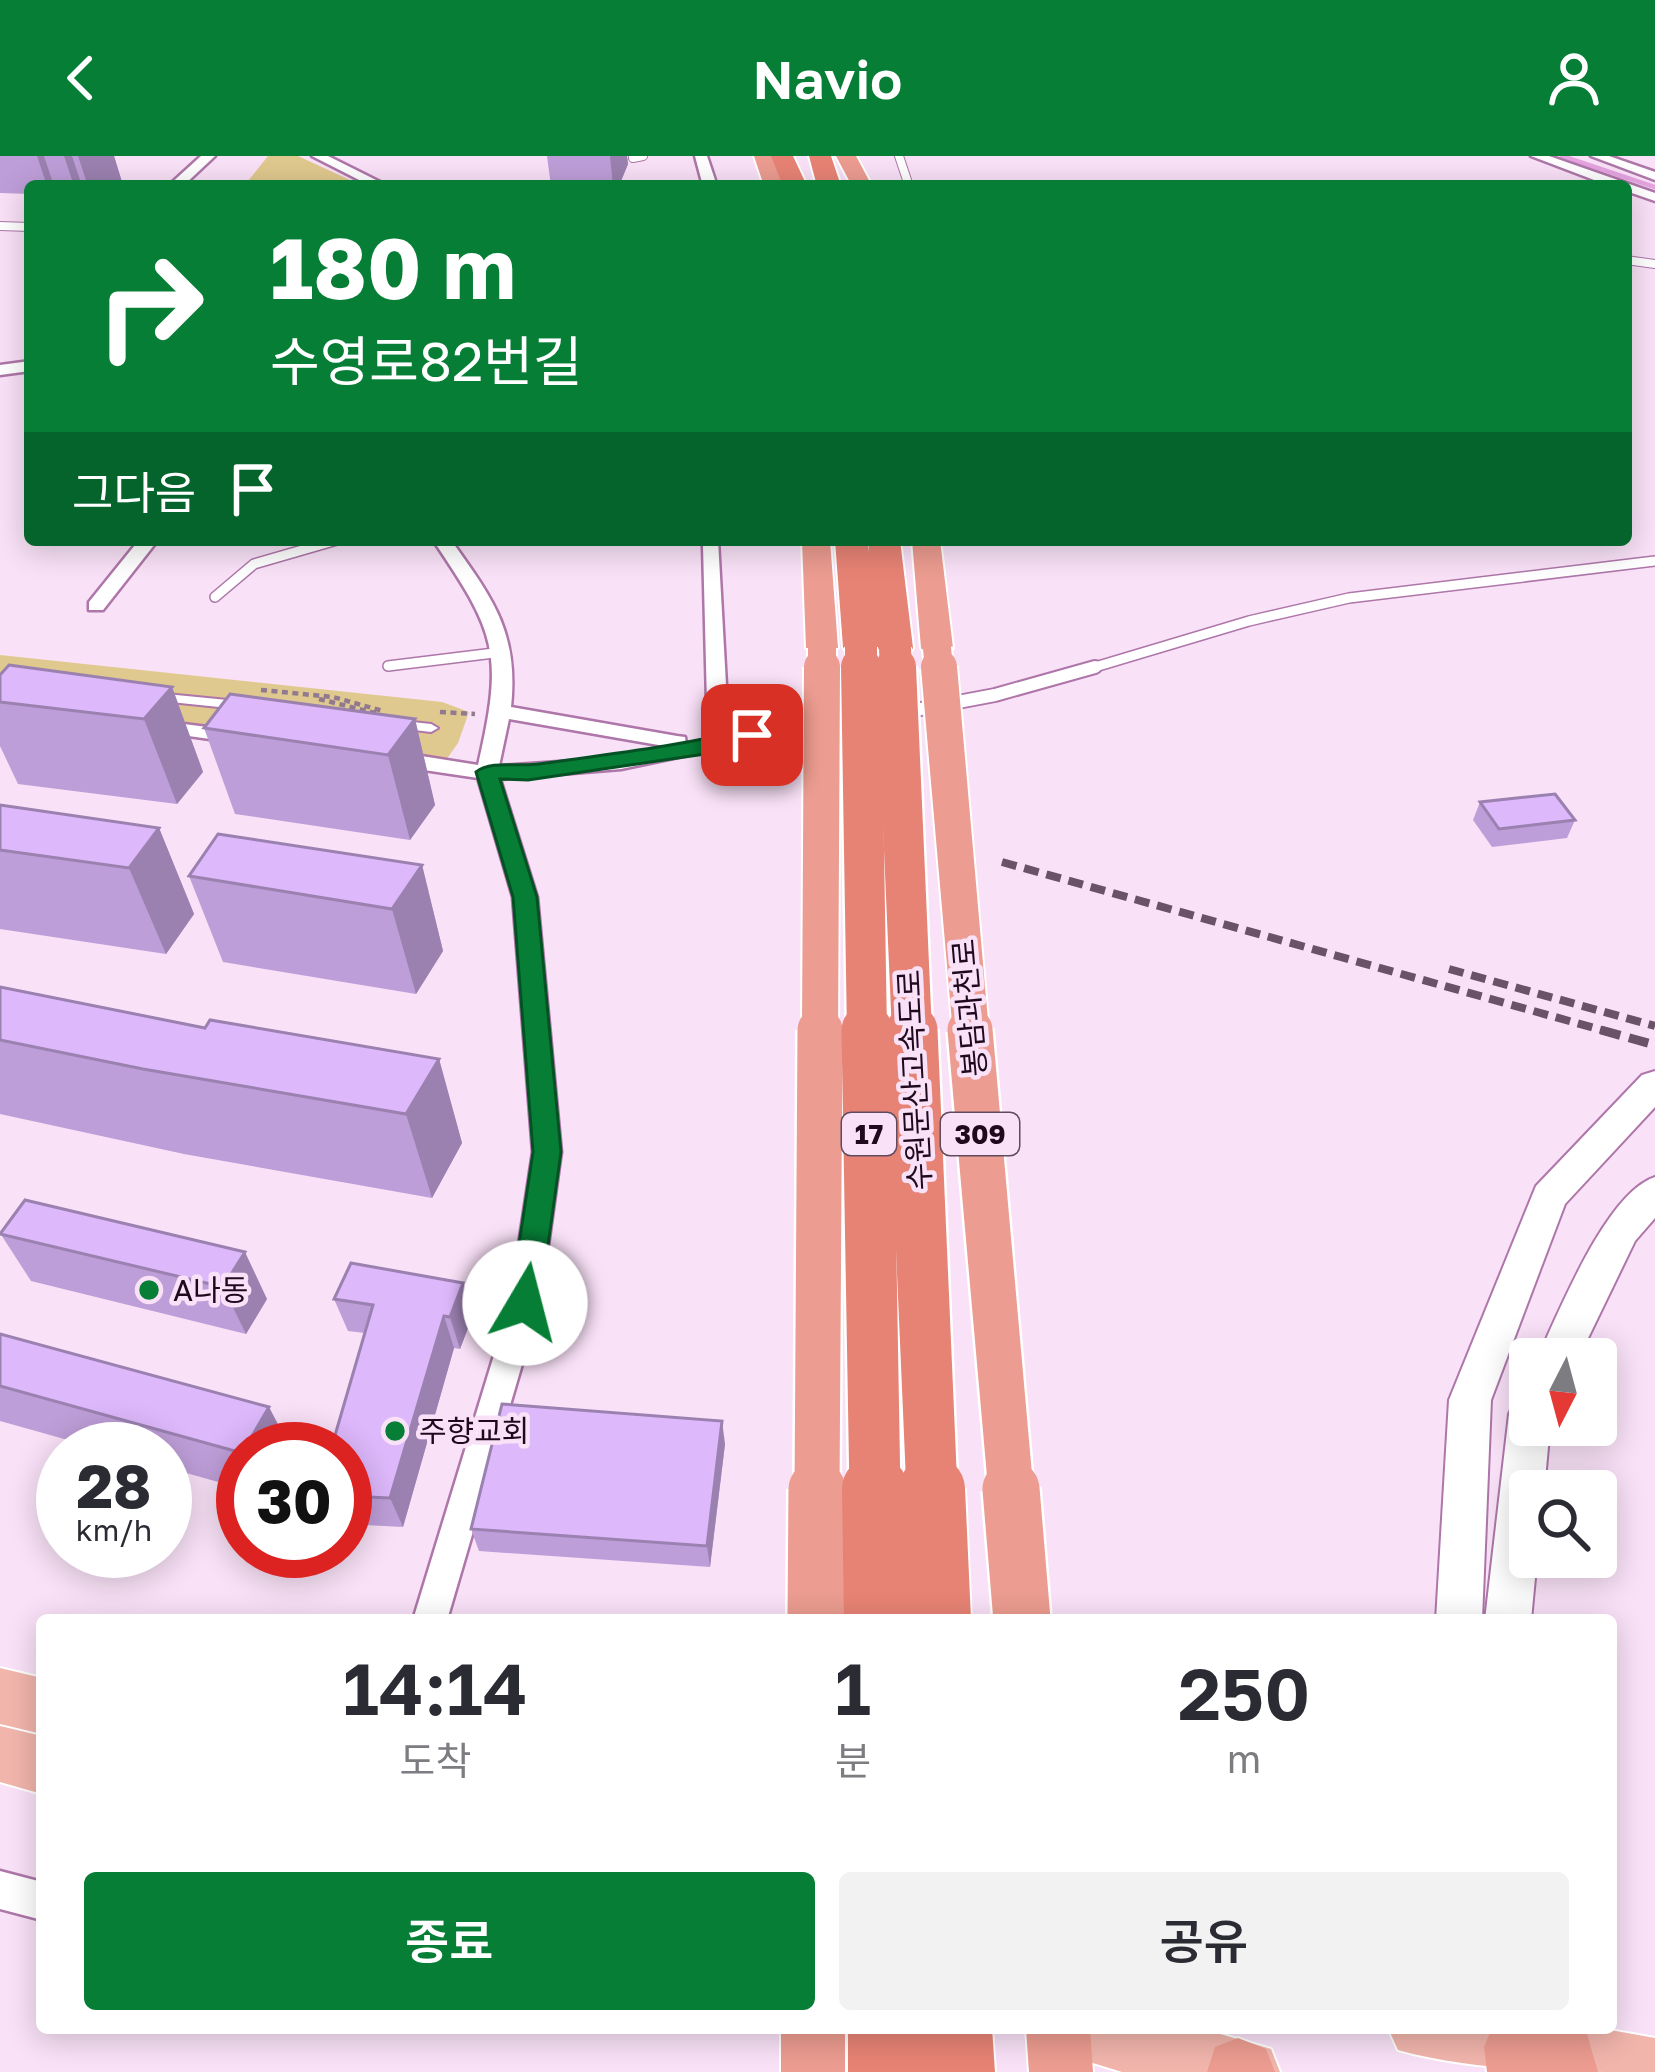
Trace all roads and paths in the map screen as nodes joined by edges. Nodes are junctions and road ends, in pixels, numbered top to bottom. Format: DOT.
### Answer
graph roads {
  1 [pos="209,156"];
  2 [pos="318,156"];
  3 [pos="644,156"];
  4 [pos="1537,156"];
  5 [pos="1598,156"];
  6 [pos="633,158"];
  7 [pos="1655,176"];
  8 [pos="182,180"];
  9 [pos="368,180"];
  10 [pos="1604,180"];
  11 [pos="143,546"];
  12 [pos="308,546"];
  13 [pos="446,546"];
  14 [pos="712,546"];
  15 [pos="820,546"];
  16 [pos="853,546"];
  17 [pos="884,546"];
  18 [pos="923,546"];
  19 [pos="1655,561"];
  20 [pos="215,597"];
  21 [pos="96,606"];
  22 [pos="879,648"];
  23 [pos="502,652"];
  24 [pos="388,666"];
  25 [pos="141,696"];
  26 [pos="256,706"];
  27 [pos="492,712"];
  28 [pos="370,721"];
  29 [pos="431,721"];
  30 [pos="128,724"];
  31 [pos="752,735"];
  32 [pos="257,739"];
  33 [pos="705,747"];
  34 [pos="364,754"];
  35 [pos="487,772"];
  36 [pos="1655,1084"];
  37 [pos="1655,1192"];
  38 [pos="1568,1338"];
  39 [pos="1527,1446"];
  40 [pos="432,1614"];
  41 [pos="816,1614"];
  42 [pos="878,1614"];
  43 [pos="938,1614"];
  44 [pos="1021,1614"];
  45 [pos="1459,1614"];
  46 [pos="1509,1614"];
  47 [pos="0,1696"];
  48 [pos="36,1705"];
  49 [pos="0,1754"];
  50 [pos="36,1763"];
  51 [pos="0,1890"];
  52 [pos="36,1899"];
  53 [pos="813,2034"];
  54 [pos="884,2034"];
  55 [pos="956,2034"];
  56 [pos="1058,2034"];
  57 [pos="1096,2034"];
  58 [pos="1451,2034"];
  59 [pos="1540,2051"];
  60 [pos="1655,2070"];
  61 [pos="1243,2071"];
  62 [pos="813,2072"];
  63 [pos="885,2072"];
  64 [pos="958,2072"];
  65 [pos="1061,2072"];
  1 -- 8 [label="street"];
  2 -- 9 [label="street"];
  3 -- 6 [label="lane"];
  4 -- 10 [label="street"];
  5 -- 7 [label="street"];
  11 -- 21 [label="street"];
  12 -- 20 [label="lane"];
  13 -- 23 [label="street"];
  14 -- 31 [label="street"];
  15 -- 22 [label="highway, 봉담과천로 / 309"];
  16 -- 22 [label="highway, 수원문산고속도로 / 17"];
  17 -- 22 [label="highway, 수원문산고속도로 / 17"];
  18 -- 22 [label="highway, 봉담과천로 / 309"];
  19 -- 31 [label="lane"];
  22 -- 41 [label="highway, 봉담과천로 / 309, bridge"];
  22 -- 42 [label="highway, 수원문산고속도로 / 17, bridge"];
  22 -- 43 [label="highway, 수원문산고속도로 / 17, bridge"];
  22 -- 44 [label="highway, 봉담과천로 / 309, bridge"];
  23 -- 24 [label="lane"];
  23 -- 27 [label="street"];
  25 -- 26 [label="street"];
  27 -- 29 [label="path"];
  27 -- 33 [label="street"];
  27 -- 35 [label="street"];
  28 -- 29 [label="street"];
  30 -- 32 [label="street"];
  31 -- 33 [label="street"];
  33 -- 35 [label="street"];
  34 -- 35 [label="street"];
  35 -- 40 [label="street"];
  36 -- 45 [label="main road"];
  37 -- 38 [label="main road"];
  39 -- 46 [label="main road"];
  47 -- 48 [label="main road"];
  49 -- 50 [label="main road"];
  51 -- 52 [label="street"];
  53 -- 62 [label="highway"];
  54 -- 63 [label="highway"];
  55 -- 64 [label="highway"];
  56 -- 65 [label="highway"];
  57 -- 61 [label="main road"];
  58 -- 59 [label="main road"];
  59 -- 60 [label="main road"];
}
